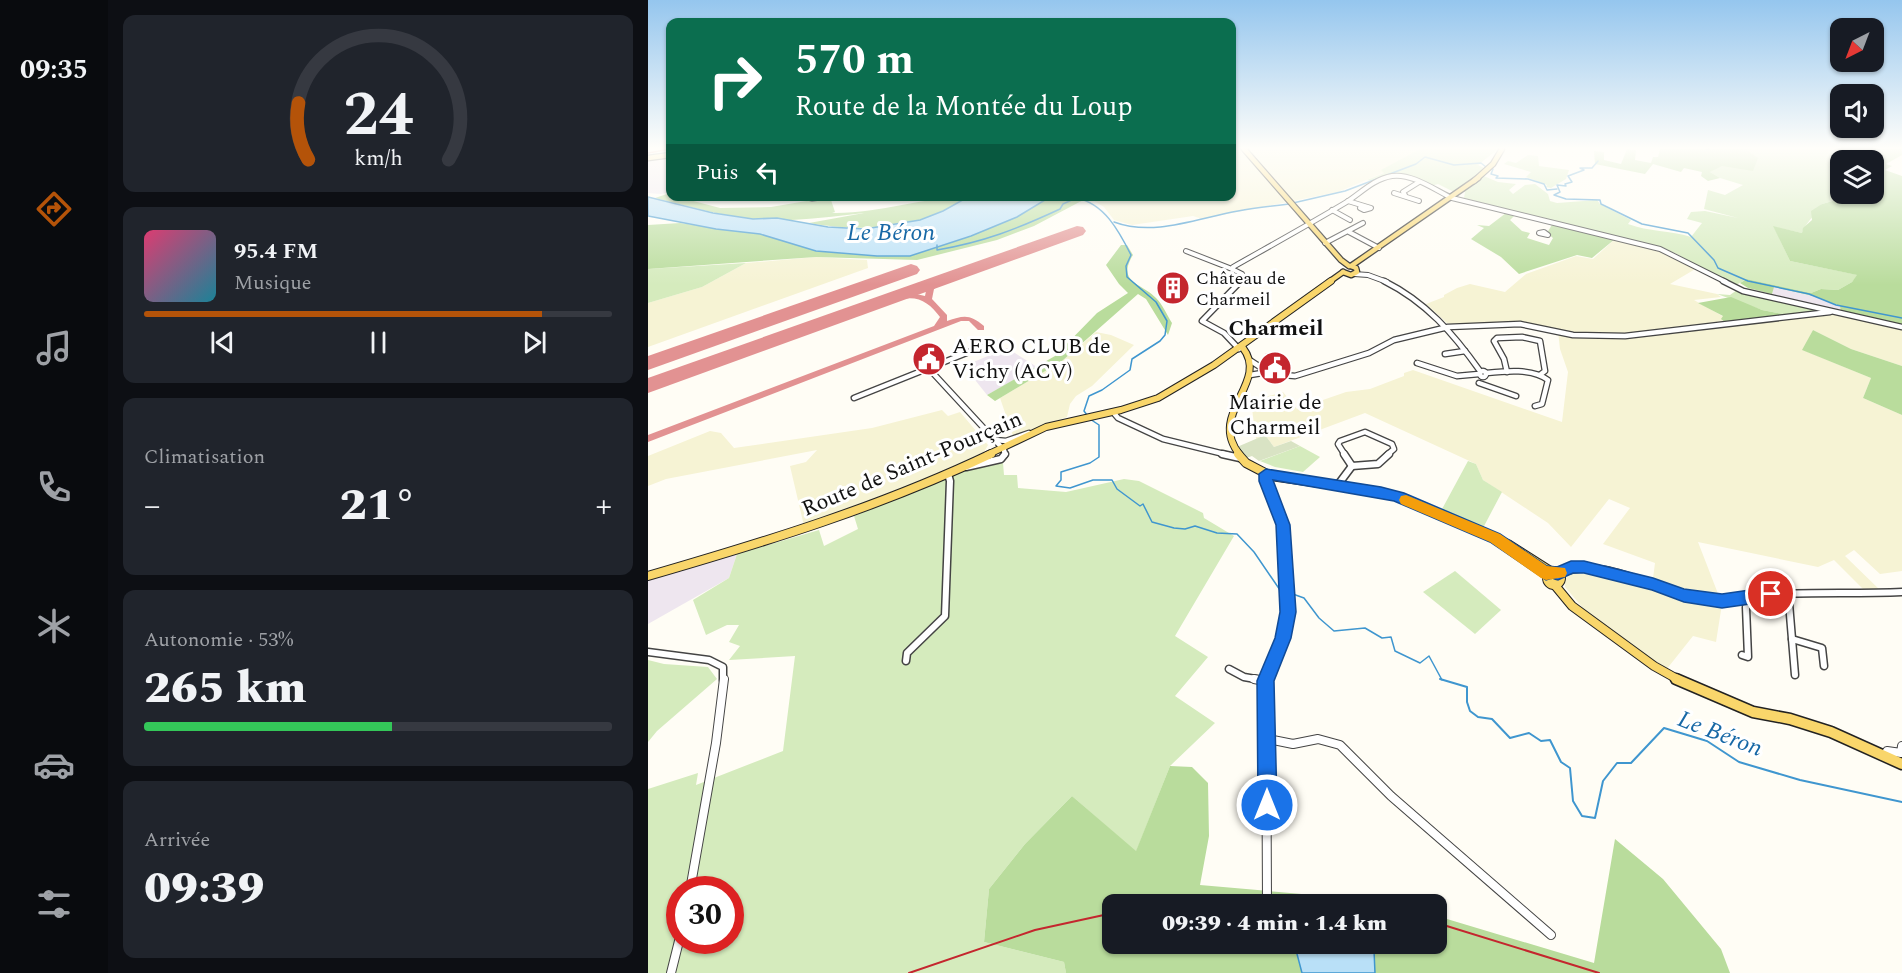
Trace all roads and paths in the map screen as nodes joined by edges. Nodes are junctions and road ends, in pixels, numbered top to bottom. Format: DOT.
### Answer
graph roads {
  1 [pos="1284,194"];
  2 [pos="1357,194"];
  3 [pos="1402,194"];
  4 [pos="1449,194"];
  5 [pos="1405,195"];
  6 [pos="1453,196"];
  7 [pos="1347,201"];
  8 [pos="1419,201"];
  9 [pos="1361,206"];
  10 [pos="1332,210"];
  11 [pos="1350,220"];
  12 [pos="1551,222"];
  13 [pos="1363,223"];
  14 [pos="1309,224"];
  15 [pos="1349,232"];
  16 [pos="1544,233"];
  17 [pos="1389,242"];
  18 [pos="1325,243"];
  19 [pos="1375,250"];
  20 [pos="1186,251"];
  21 [pos="1232,269"];
  22 [pos="1350,269"];
  23 [pos="1830,311"];
  24 [pos="1284,316"];
  25 [pos="1448,327"];
  26 [pos="1902,327"];
  27 [pos="994,342"];
  28 [pos="1241,349"];
  29 [pos="1465,351"];
  30 [pos="1445,354"];
  31 [pos="920,359"];
  32 [pos="1251,361"];
  33 [pos="1417,363"];
  34 [pos="928,369"];
  35 [pos="1268,372"];
  36 [pos="1507,372"];
  37 [pos="1482,374"];
  38 [pos="1541,374"];
  39 [pos="1250,375"];
  40 [pos="1516,396"];
  41 [pos="854,399"];
  42 [pos="1535,406"];
  43 [pos="1121,410"];
  44 [pos="1113,412"];
  45 [pos="1031,433"];
  46 [pos="996,445"];
  47 [pos="1240,458"];
  48 [pos="1352,466"];
  49 [pos="962,467"];
  50 [pos="948,474"];
  51 [pos="1266,474"];
  52 [pos="1337,486"];
  53 [pos="648,576"];
  54 [pos="1554,577"];
  55 [pos="1902,592"];
  56 [pos="1788,593"];
  57 [pos="1779,594"];
  58 [pos="1740,599"];
  59 [pos="1789,603"];
  60 [pos="1792,639"];
  61 [pos="648,652"];
  62 [pos="1742,655"];
  63 [pos="906,661"];
  64 [pos="1824,666"];
  65 [pos="1229,669"];
  66 [pos="1795,675"];
  67 [pos="1265,681"];
  68 [pos="1268,740"];
  69 [pos="1902,746"];
  70 [pos="1885,755"];
  71 [pos="1902,764"];
  72 [pos="692,876"];
  73 [pos="1268,894"];
  74 [pos="1551,935"];
  75 [pos="676,954"];
  76 [pos="671,973"];
  1 -- 14 [label="main road"];
  2 -- 7 [label="street"];
  3 -- 5 [label="street"];
  4 -- 6 [label="street"];
  5 -- 8 [label="street"];
  6 -- 12 [label="street"];
  6 -- 17 [label="main road, Route de Saint-Pourçain"];
  7 -- 9 [label="street"];
  7 -- 10 [label="street"];
  10 -- 11 [label="street"];
  10 -- 14 [label="street"];
  12 -- 16 [label="street"];
  12 -- 23 [label="street"];
  13 -- 15 [label="street"];
  14 -- 18 [label="main road"];
  14 -- 21 [label="street"];
  15 -- 18 [label="street"];
  15 -- 19 [label="street"];
  17 -- 19 [label="main road, Route de Saint-Pourçain"];
  17 -- 22 [label="main road, Route de Saint-Pourçain"];
  18 -- 22 [label="main road"];
  19 -- 22 [label="main road, Route de Saint-Pourçain"];
  20 -- 21 [label="street"];
  21 -- 28 [label="street"];
  22 -- 24 [label="main road, Route de Saint-Pourçain"];
  22 -- 25 [label="street"];
  23 -- 25 [label="street"];
  23 -- 26 [label="street"];
  24 -- 28 [label="main road, Route de Saint-Pourçain"];
  24 -- 28 [label="main road, Route de Saint-Pourçain"];
  25 -- 29 [label="street"];
  25 -- 35 [label="street"];
  27 -- 34 [label="street"];
  28 -- 32 [label="main road"];
  28 -- 43 [label="main road, Route de Saint-Pourçain"];
  28 -- 43 [label="main road, Route de Saint-Pourçain"];
  29 -- 30 [label="street"];
  29 -- 37 [label="street"];
  31 -- 34 [label="street"];
  32 -- 35 [label="street"];
  32 -- 39 [label="main road"];
  33 -- 37 [label="street"];
  34 -- 41 [label="street"];
  34 -- 46 [label="street"];
  35 -- 39 [label="street"];
  36 -- 37 [label="street"];
  36 -- 38 [label="street"];
  36 -- 38 [label="street"];
  37 -- 40 [label="street"];
  38 -- 42 [label="street"];
  39 -- 47 [label="main road"];
  43 -- 44 [label="main road, Route de Saint-Pourçain"];
  44 -- 45 [label="main road, Route de Saint-Pourçain"];
  44 -- 47 [label="street"];
  45 -- 46 [label="main road, Route de Saint-Pourçain"];
  45 -- 46 [label="street"];
  46 -- 49 [label="main road, Route de Saint-Pourçain"];
  46 -- 49 [label="street"];
  47 -- 51 [label="main road"];
  48 -- 48 [label="street"];
  48 -- 52 [label="street"];
  49 -- 50 [label="main road, Route de Saint-Pourçain"];
  50 -- 53 [label="main road, Route de Saint-Pourçain"];
  50 -- 63 [label="street"];
  51 -- 52 [label="main road"];
  51 -- 67 [label="street"];
  52 -- 54 [label="main road"];
  54 -- 58 [label="street"];
  54 -- 70 [label="main road"];
  55 -- 56 [label="street"];
  56 -- 57 [label="street"];
  56 -- 59 [label="street"];
  57 -- 58 [label="street"];
  57 -- 59 [label="street"];
  58 -- 62 [label="street"];
  59 -- 60 [label="street"];
  60 -- 64 [label="street"];
  60 -- 66 [label="street"];
  61 -- 72 [label="street"];
  65 -- 67 [label="street"];
  67 -- 68 [label="street"];
  68 -- 73 [label="street"];
  68 -- 74 [label="street"];
  69 -- 70 [label="street"];
  70 -- 71 [label="main road"];
  75 -- 76 [label="street"];
}
